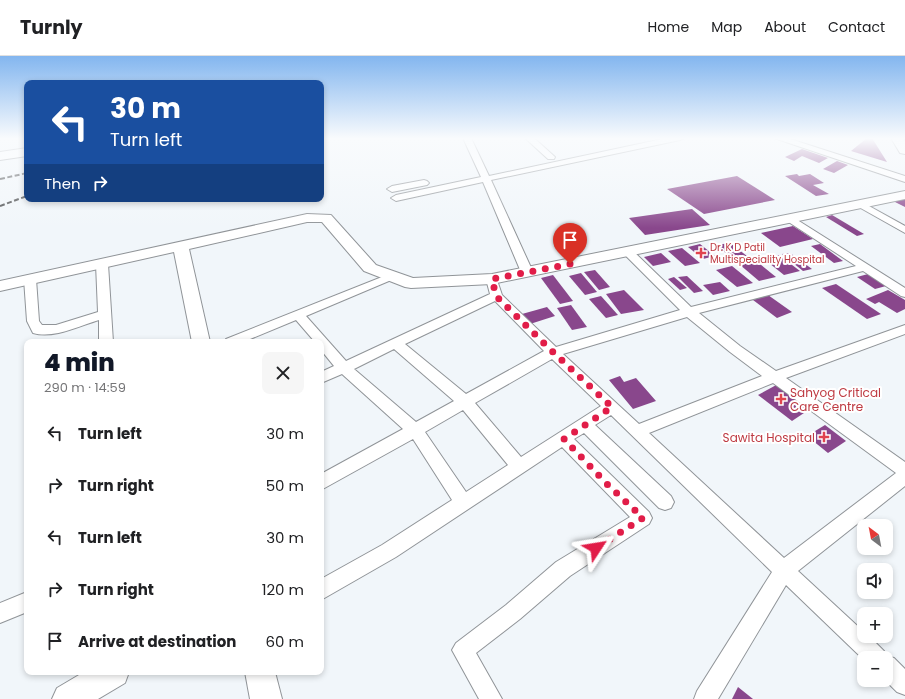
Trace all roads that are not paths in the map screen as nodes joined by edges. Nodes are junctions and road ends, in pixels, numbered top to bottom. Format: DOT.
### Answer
graph roads {
  1 [pos="481,168"];
  2 [pos="512,168"];
  3 [pos="521,168"];
  4 [pos="871,168"];
  5 [pos="889,168"];
  6 [pos="905,173"];
  7 [pos="484,175"];
  8 [pos="905,179"];
  9 [pos="392,189"];
  10 [pos="905,195"];
  11 [pos="396,198"];
  12 [pos="860,204"];
  13 [pos="791,219"];
  14 [pos="905,230"];
  15 [pos="181,247"];
  16 [pos="628,252"];
  17 [pos="102,264"];
  18 [pos="866,267"];
  19 [pos="527,272"];
  20 [pos="392,276"];
  21 [pos="30,279"];
  22 [pos="492,279"];
  23 [pos="0,286"];
  24 [pos="905,292"];
  25 [pos="496,296"];
  26 [pos="689,312"];
  27 [pos="104,314"];
  28 [pos="298,314"];
  29 [pos="905,329"];
  30 [pos="106,339"];
  31 [pos="200,339"];
  32 [pos="237,339"];
  33 [pos="319,339"];
  34 [pos="396,344"];
  35 [pos="324,345"];
  36 [pos="553,352"];
  37 [pos="344,368"];
  38 [pos="324,377"];
  39 [pos="774,377"];
  40 [pos="465,402"];
  41 [pos="612,407"];
  42 [pos="584,425"];
  43 [pos="415,430"];
  44 [pos="638,431"];
  45 [pos="564,439"];
  46 [pos="519,467"];
  47 [pos="905,471"];
  48 [pos="905,476"];
  49 [pos="324,481"];
  50 [pos="463,502"];
  51 [pos="665,502"];
  52 [pos="784,570"];
  53 [pos="324,588"];
  54 [pos="24,603"];
  55 [pos="0,613"];
  56 [pos="871,651"];
  57 [pos="893,673"];
  58 [pos="109,675"];
  59 [pos="261,675"];
  60 [pos="905,684"];
  61 [pos="68,699"];
  62 [pos="266,699"];
  63 [pos="491,699"];
  64 [pos="706,699"];
  1 -- 7 [label="street"];
  2 -- 7 [label="street"];
  3 -- 7 [label="street"];
  4 -- 8 [label="street"];
  5 -- 6 [label="street"];
  7 -- 9 [label="street"];
  7 -- 11 [label="street"];
  7 -- 19 [label="street"];
  10 -- 12 [label="main road"];
  12 -- 13 [label="main road"];
  12 -- 14 [label="street"];
  13 -- 16 [label="main road"];
  13 -- 18 [label="street"];
  15 -- 17 [label="main road"];
  15 -- 20 [label="main road"];
  15 -- 31 [label="main road"];
  16 -- 19 [label="main road"];
  16 -- 26 [label="street"];
  17 -- 21 [label="main road"];
  17 -- 27 [label="street"];
  18 -- 24 [label="street"];
  18 -- 26 [label="street"];
  19 -- 22 [label="main road"];
  20 -- 22 [label="main road"];
  20 -- 28 [label="street"];
  21 -- 23 [label="main road"];
  21 -- 27 [label="street"];
  22 -- 25 [label="street"];
  25 -- 34 [label="street"];
  25 -- 36 [label="street"];
  26 -- 36 [label="street"];
  26 -- 39 [label="street"];
  27 -- 30 [label="street"];
  28 -- 32 [label="street"];
  28 -- 33 [label="street"];
  29 -- 39 [label="street"];
  34 -- 37 [label="street"];
  34 -- 40 [label="street"];
  35 -- 37 [label="street"];
  36 -- 40 [label="street"];
  36 -- 41 [label="street"];
  37 -- 38 [label="street"];
  37 -- 43 [label="street"];
  39 -- 44 [label="street"];
  39 -- 47 [label="street"];
  40 -- 43 [label="street"];
  40 -- 46 [label="street"];
  41 -- 42 [label="street"];
  41 -- 44 [label="street"];
  42 -- 45 [label="street"];
  42 -- 51 [label="street"];
  43 -- 49 [label="street"];
  43 -- 50 [label="street"];
  44 -- 52 [label="street"];
  45 -- 46 [label="street"];
  45 -- 63 [label="street"];
  46 -- 50 [label="street"];
  48 -- 52 [label="street"];
  50 -- 53 [label="street"];
  52 -- 56 [label="street"];
  52 -- 64 [label="street"];
  54 -- 55 [label="street"];
  57 -- 60 [label="street"];
  58 -- 61 [label="main road"];
  59 -- 62 [label="main road"];
}
